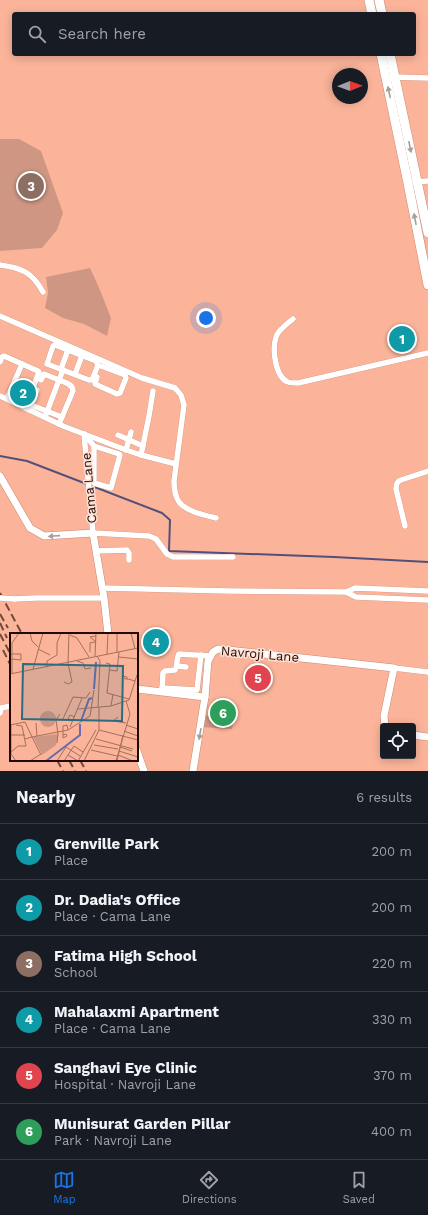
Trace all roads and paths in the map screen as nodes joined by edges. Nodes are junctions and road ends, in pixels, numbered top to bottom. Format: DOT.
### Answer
graph roads {
  1 [pos="369,0"];
  2 [pos="379,0"];
  3 [pos="372,12"];
  4 [pos="382,12"];
  5 [pos="382,56"];
  6 [pos="390,56"];
  7 [pos="390,77"];
  8 [pos="428,78"];
  9 [pos="428,180"];
  10 [pos="413,182"];
  11 [pos="428,233"];
  12 [pos="424,238"];
  13 [pos="0,265"];
  14 [pos="428,285"];
  15 [pos="43,292"];
  16 [pos="0,316"];
  17 [pos="293,319"];
  18 [pos="69,348"];
  19 [pos="428,353"];
  20 [pos="83,354"];
  21 [pos="0,362"];
  22 [pos="22,364"];
  23 [pos="102,364"];
  24 [pos="62,369"];
  25 [pos="75,374"];
  26 [pos="59,380"];
  27 [pos="153,391"];
  28 [pos="5,398"];
  29 [pos="28,408"];
  30 [pos="47,411"];
  31 [pos="62,417"];
  32 [pos="45,418"];
  33 [pos="59,424"];
  34 [pos="131,432"];
  35 [pos="84,434"];
  36 [pos="118,435"];
  37 [pos="129,440"];
  38 [pos="94,446"];
  39 [pos="143,446"];
  40 [pos="126,450"];
  41 [pos="140,455"];
  42 [pos="176,464"];
  43 [pos="428,473"];
  44 [pos="0,476"];
  45 [pos="216,518"];
  46 [pos="405,526"];
  47 [pos="92,533"];
  48 [pos="96,551"];
  49 [pos="233,557"];
  50 [pos="129,560"];
  51 [pos="102,588"];
  52 [pos="404,590"];
  53 [pos="428,591"];
  54 [pos="346,592"];
  55 [pos="0,598"];
  56 [pos="104,598"];
  57 [pos="403,599"];
  58 [pos="428,600"];
  59 [pos="108,633"];
  60 [pos="201,656"];
  61 [pos="211,656"];
  62 [pos="177,666"];
  63 [pos="186,667"];
  64 [pos="394,668"];
  65 [pos="428,672"];
  66 [pos="138,688"];
  67 [pos="162,690"];
  68 [pos="206,697"];
  69 [pos="10,706"];
  70 [pos="0,713"];
  71 [pos="385,723"];
  72 [pos="416,735"];
  73 [pos="428,737"];
  74 [pos="138,754"];
  75 [pos="144,771"];
  76 [pos="193,771"];
  1 -- 3 [label="main road"];
  2 -- 4 [label="main road"];
  5 -- 7 [label="main road"];
  6 -- 7 [label="main road"];
  7 -- 8 [label="street"];
  7 -- 10 [label="main road"];
  9 -- 10 [label="street"];
  10 -- 11 [label="main road"];
  12 -- 10 [label="main road, one-way"];
  12 -- 14 [label="main road"];
  13 -- 15 [label="street"];
  16 -- 18 [label="street"];
  17 -- 19 [label="street"];
  18 -- 20 [label="street"];
  18 -- 24 [label="street"];
  18 -- 24 [label="street"];
  20 -- 23 [label="street"];
  20 -- 25 [label="street"];
  20 -- 25 [label="street"];
  21 -- 22 [label="street"];
  22 -- 28 [label="street"];
  22 -- 29 [label="street"];
  23 -- 23 [label="street"];
  23 -- 42 [label="street"];
  24 -- 25 [label="street"];
  24 -- 26 [label="street"];
  26 -- 29 [label="street"];
  26 -- 30 [label="street"];
  26 -- 31 [label="street"];
  27 -- 39 [label="street"];
  28 -- 29 [label="street, Cama Lane"];
  29 -- 30 [label="street"];
  29 -- 32 [label="street, Cama Lane"];
  30 -- 31 [label="street"];
  30 -- 32 [label="street"];
  31 -- 33 [label="street"];
  32 -- 33 [label="street, Cama Lane"];
  33 -- 35 [label="street, Cama Lane"];
  34 -- 37 [label="street"];
  35 -- 38 [label="street"];
  35 -- 40 [label="street"];
  35 -- 47 [label="street, Cama Lane"];
  36 -- 37 [label="street"];
  37 -- 39 [label="street"];
  37 -- 40 [label="street"];
  38 -- 38 [label="street"];
  39 -- 41 [label="street"];
  40 -- 41 [label="street"];
  41 -- 42 [label="street"];
  42 -- 45 [label="street"];
  43 -- 46 [label="street"];
  47 -- 44 [label="street, one-way"];
  47 -- 48 [label="street, Cama Lane"];
  47 -- 49 [label="street"];
  48 -- 50 [label="street"];
  48 -- 51 [label="street, Cama Lane"];
  51 -- 54 [label="street"];
  51 -- 56 [label="street, Cama Lane"];
  52 -- 53 [label="street"];
  52 -- 54 [label="street"];
  52 -- 57 [label="street"];
  54 -- 57 [label="street"];
  55 -- 56 [label="street, bridge"];
  56 -- 59 [label="street, Cama Lane"];
  57 -- 58 [label="street"];
  60 -- 61 [label="street"];
  60 -- 62 [label="street"];
  60 -- 67 [label="street"];
  61 -- 64 [label="street, Navroji Lane"];
  61 -- 68 [label="street, Navroji Lane"];
  62 -- 63 [label="street"];
  62 -- 67 [label="street"];
  64 -- 65 [label="street, Navroji Lane"];
  64 -- 71 [label="street"];
  66 -- 67 [label="street"];
  67 -- 68 [label="street"];
  68 -- 76 [label="street, Navroji Lane, one-way"];
  69 -- 70 [label="street"];
  72 -- 73 [label="street"];
  74 -- 75 [label="street"];
}
